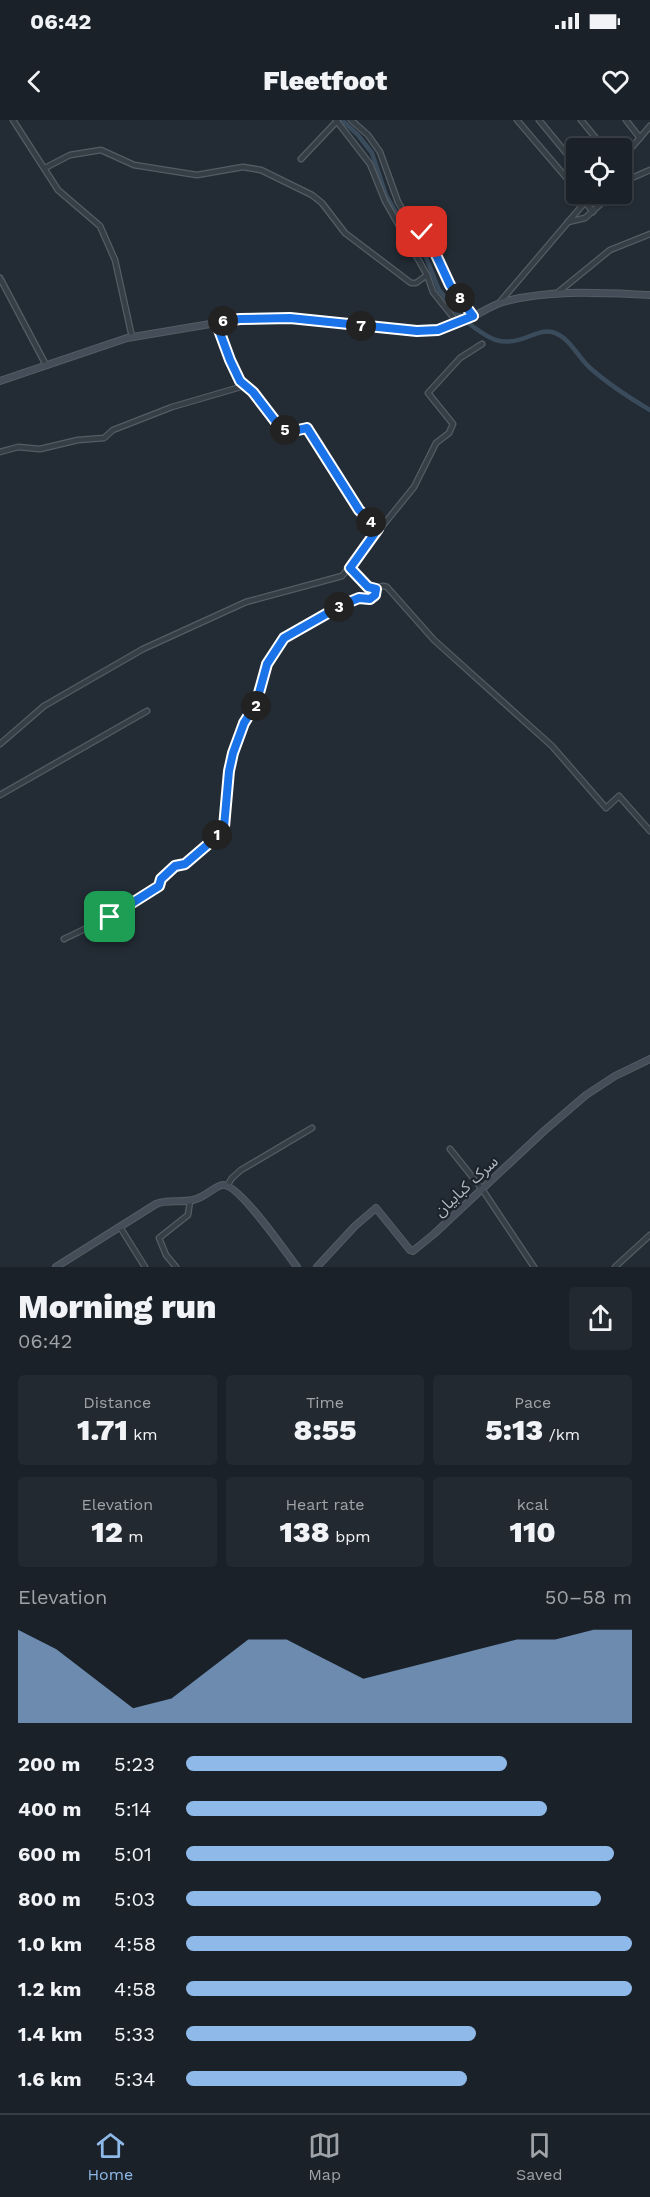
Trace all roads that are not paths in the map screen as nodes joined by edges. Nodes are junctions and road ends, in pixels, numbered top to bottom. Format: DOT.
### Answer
graph roads {
  1 [pos="14,120"];
  2 [pos="351,120"];
  3 [pos="517,120"];
  4 [pos="539,120"];
  5 [pos="581,120"];
  6 [pos="626,120"];
  7 [pos="337,121"];
  8 [pos="650,126"];
  9 [pos="596,138"];
  10 [pos="640,138"];
  11 [pos="632,147"];
  12 [pos="566,153"];
  13 [pos="301,159"];
  14 [pos="45,168"];
  15 [pos="650,170"];
  16 [pos="566,177"];
  17 [pos="632,178"];
  18 [pos="583,204"];
  19 [pos="588,204"];
  20 [pos="601,204"];
  21 [pos="593,212"];
  22 [pos="568,222"];
  23 [pos="650,234"];
  24 [pos="427,275"];
  25 [pos="0,278"];
  26 [pos="556,294"];
  27 [pos="650,295"];
  28 [pos="500,302"];
  29 [pos="473,316"];
  30 [pos="216,322"];
  31 [pos="457,322"];
  32 [pos="132,337"];
  33 [pos="482,344"];
  34 [pos="46,365"];
  35 [pos="0,381"];
  36 [pos="244,386"];
  37 [pos="0,452"];
  38 [pos="378,529"];
  39 [pos="350,568"];
  40 [pos="376,589"];
  41 [pos="147,711"];
  42 [pos="0,744"];
  43 [pos="0,795"];
  44 [pos="650,831"];
  45 [pos="64,939"];
  46 [pos="650,1059"];
  47 [pos="312,1128"];
  48 [pos="450,1149"];
  49 [pos="227,1186"];
  50 [pos="482,1189"];
  51 [pos="190,1201"];
  52 [pos="120,1227"];
  53 [pos="650,1235"];
  54 [pos="56,1267"];
  55 [pos="145,1267"];
  56 [pos="176,1267"];
  57 [pos="297,1267"];
  58 [pos="317,1267"];
  59 [pos="534,1267"];
  60 [pos="615,1267"];
  1 -- 14 [label="street"];
  2 -- 29 [label="street"];
  3 -- 16 [label="street"];
  4 -- 12 [label="street"];
  5 -- 9 [label="street"];
  6 -- 10 [label="street"];
  7 -- 13 [label="street"];
  7 -- 24 [label="street"];
  8 -- 10 [label="street"];
  10 -- 11 [label="street"];
  14 -- 24 [label="street"];
  14 -- 32 [label="street"];
  15 -- 17 [label="street"];
  18 -- 22 [label="street"];
  19 -- 21 [label="street"];
  20 -- 21 [label="street"];
  21 -- 22 [label="street"];
  22 -- 28 [label="street"];
  23 -- 26 [label="street"];
  24 -- 31 [label="street"];
  25 -- 34 [label="street"];
  26 -- 27 [label="street"];
  26 -- 28 [label="street"];
  28 -- 29 [label="street"];
  29 -- 31 [label="street"];
  30 -- 31 [label="street"];
  30 -- 32 [label="street"];
  30 -- 36 [label="street"];
  32 -- 34 [label="street"];
  33 -- 38 [label="street"];
  34 -- 35 [label="street"];
  36 -- 37 [label="street"];
  36 -- 38 [label="street"];
  38 -- 39 [label="street"];
  39 -- 40 [label="street"];
  39 -- 42 [label="street"];
  40 -- 44 [label="street"];
  40 -- 45 [label="street"];
  41 -- 43 [label="street"];
  46 -- 50 [label="street, سرک کبابیان"];
  47 -- 49 [label="street"];
  48 -- 50 [label="street"];
  49 -- 51 [label="street"];
  49 -- 57 [label="street"];
  50 -- 58 [label="street, سرک کبابیان"];
  50 -- 59 [label="street"];
  51 -- 52 [label="street"];
  51 -- 56 [label="street"];
  52 -- 54 [label="street"];
  52 -- 55 [label="street"];
  53 -- 60 [label="street"];
}
